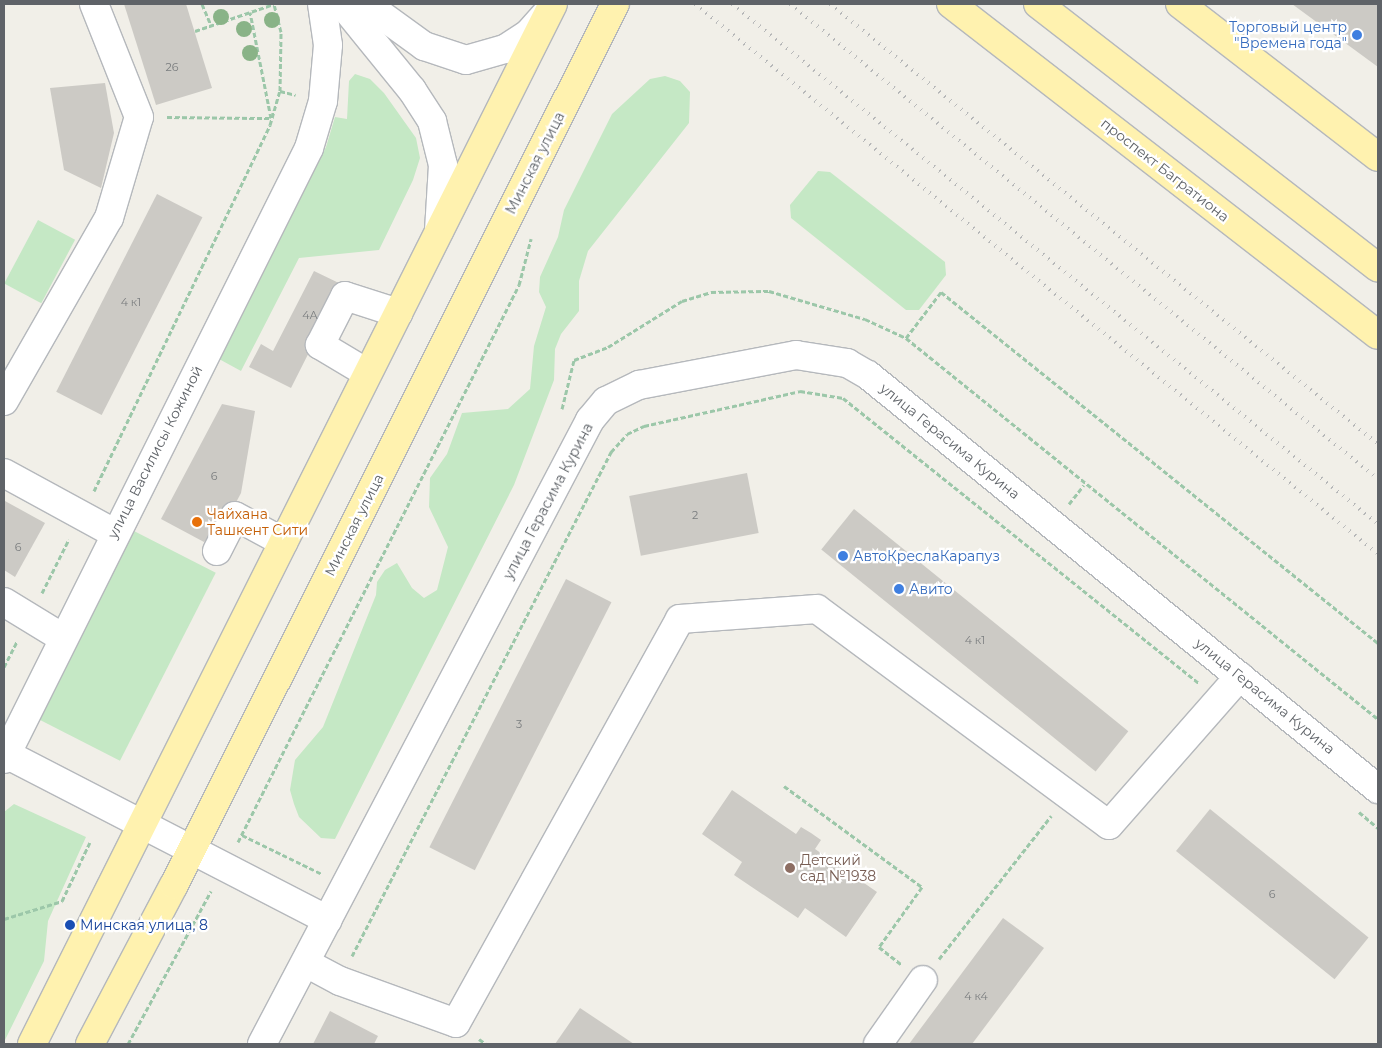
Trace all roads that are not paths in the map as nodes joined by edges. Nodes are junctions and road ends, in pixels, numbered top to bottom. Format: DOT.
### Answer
graph roads {
  1 [pos="94,4"];
  2 [pos="322,4"];
  3 [pos="342,4"];
  4 [pos="366,4"];
  5 [pos="615,4"];
  6 [pos="951,4"];
  7 [pos="1038,4"];
  8 [pos="1180,4"];
  9 [pos="551,7"];
  10 [pos="1378,157"];
  11 [pos="439,231"];
  12 [pos="1378,268"];
  13 [pos="398,313"];
  14 [pos="1378,335"];
  15 [pos="367,373"];
  16 [pos="7,389"];
  17 [pos="4,475"];
  18 [pos="114,533"];
  19 [pos="283,542"];
  20 [pos="217,552"];
  21 [pos="4,602"];
  22 [pos="63,638"];
  23 [pos="1240,676"];
  24 [pos="5,756"];
  25 [pos="1378,788"];
  26 [pos="140,824"];
  27 [pos="191,850"];
  28 [pos="328,920"];
  29 [pos="306,963"];
  30 [pos="923,980"];
  31 [pos="32,1044"];
  32 [pos="90,1044"];
  33 [pos="262,1044"];
  34 [pos="878,1044"];
  1 -- 16 [label="street"];
  2 -- 18 [label="street, улица Василисы Кожиной"];
  3 -- 11 [label="street"];
  4 -- 9 [label="street"];
  5 -- 27 [label="main road, Минская улица"];
  6 -- 14 [label="main road, проспект Багратиона"];
  7 -- 12 [label="main road"];
  8 -- 10 [label="main road"];
  9 -- 11 [label="main road"];
  11 -- 13 [label="main road"];
  13 -- 15 [label="main road"];
  13 -- 15 [label="street"];
  15 -- 19 [label="main road"];
  17 -- 18 [label="street"];
  18 -- 22 [label="street, улица Василисы Кожиной"];
  19 -- 20 [label="street"];
  19 -- 26 [label="main road"];
  21 -- 22 [label="street"];
  22 -- 24 [label="street, улица Василисы Кожиной"];
  23 -- 25 [label="street, улица Герасима Курина"];
  23 -- 28 [label="street, улица Герасима Курина"];
  23 -- 29 [label="street"];
  24 -- 26 [label="street, улица Василисы Кожиной"];
  26 -- 27 [label="street, улица Василисы Кожиной"];
  26 -- 31 [label="main road"];
  27 -- 28 [label="street"];
  27 -- 32 [label="main road, Минская улица"];
  28 -- 29 [label="street, улица Герасима Курина"];
  29 -- 33 [label="street, улица Герасима Курина"];
  30 -- 34 [label="street"];
}
